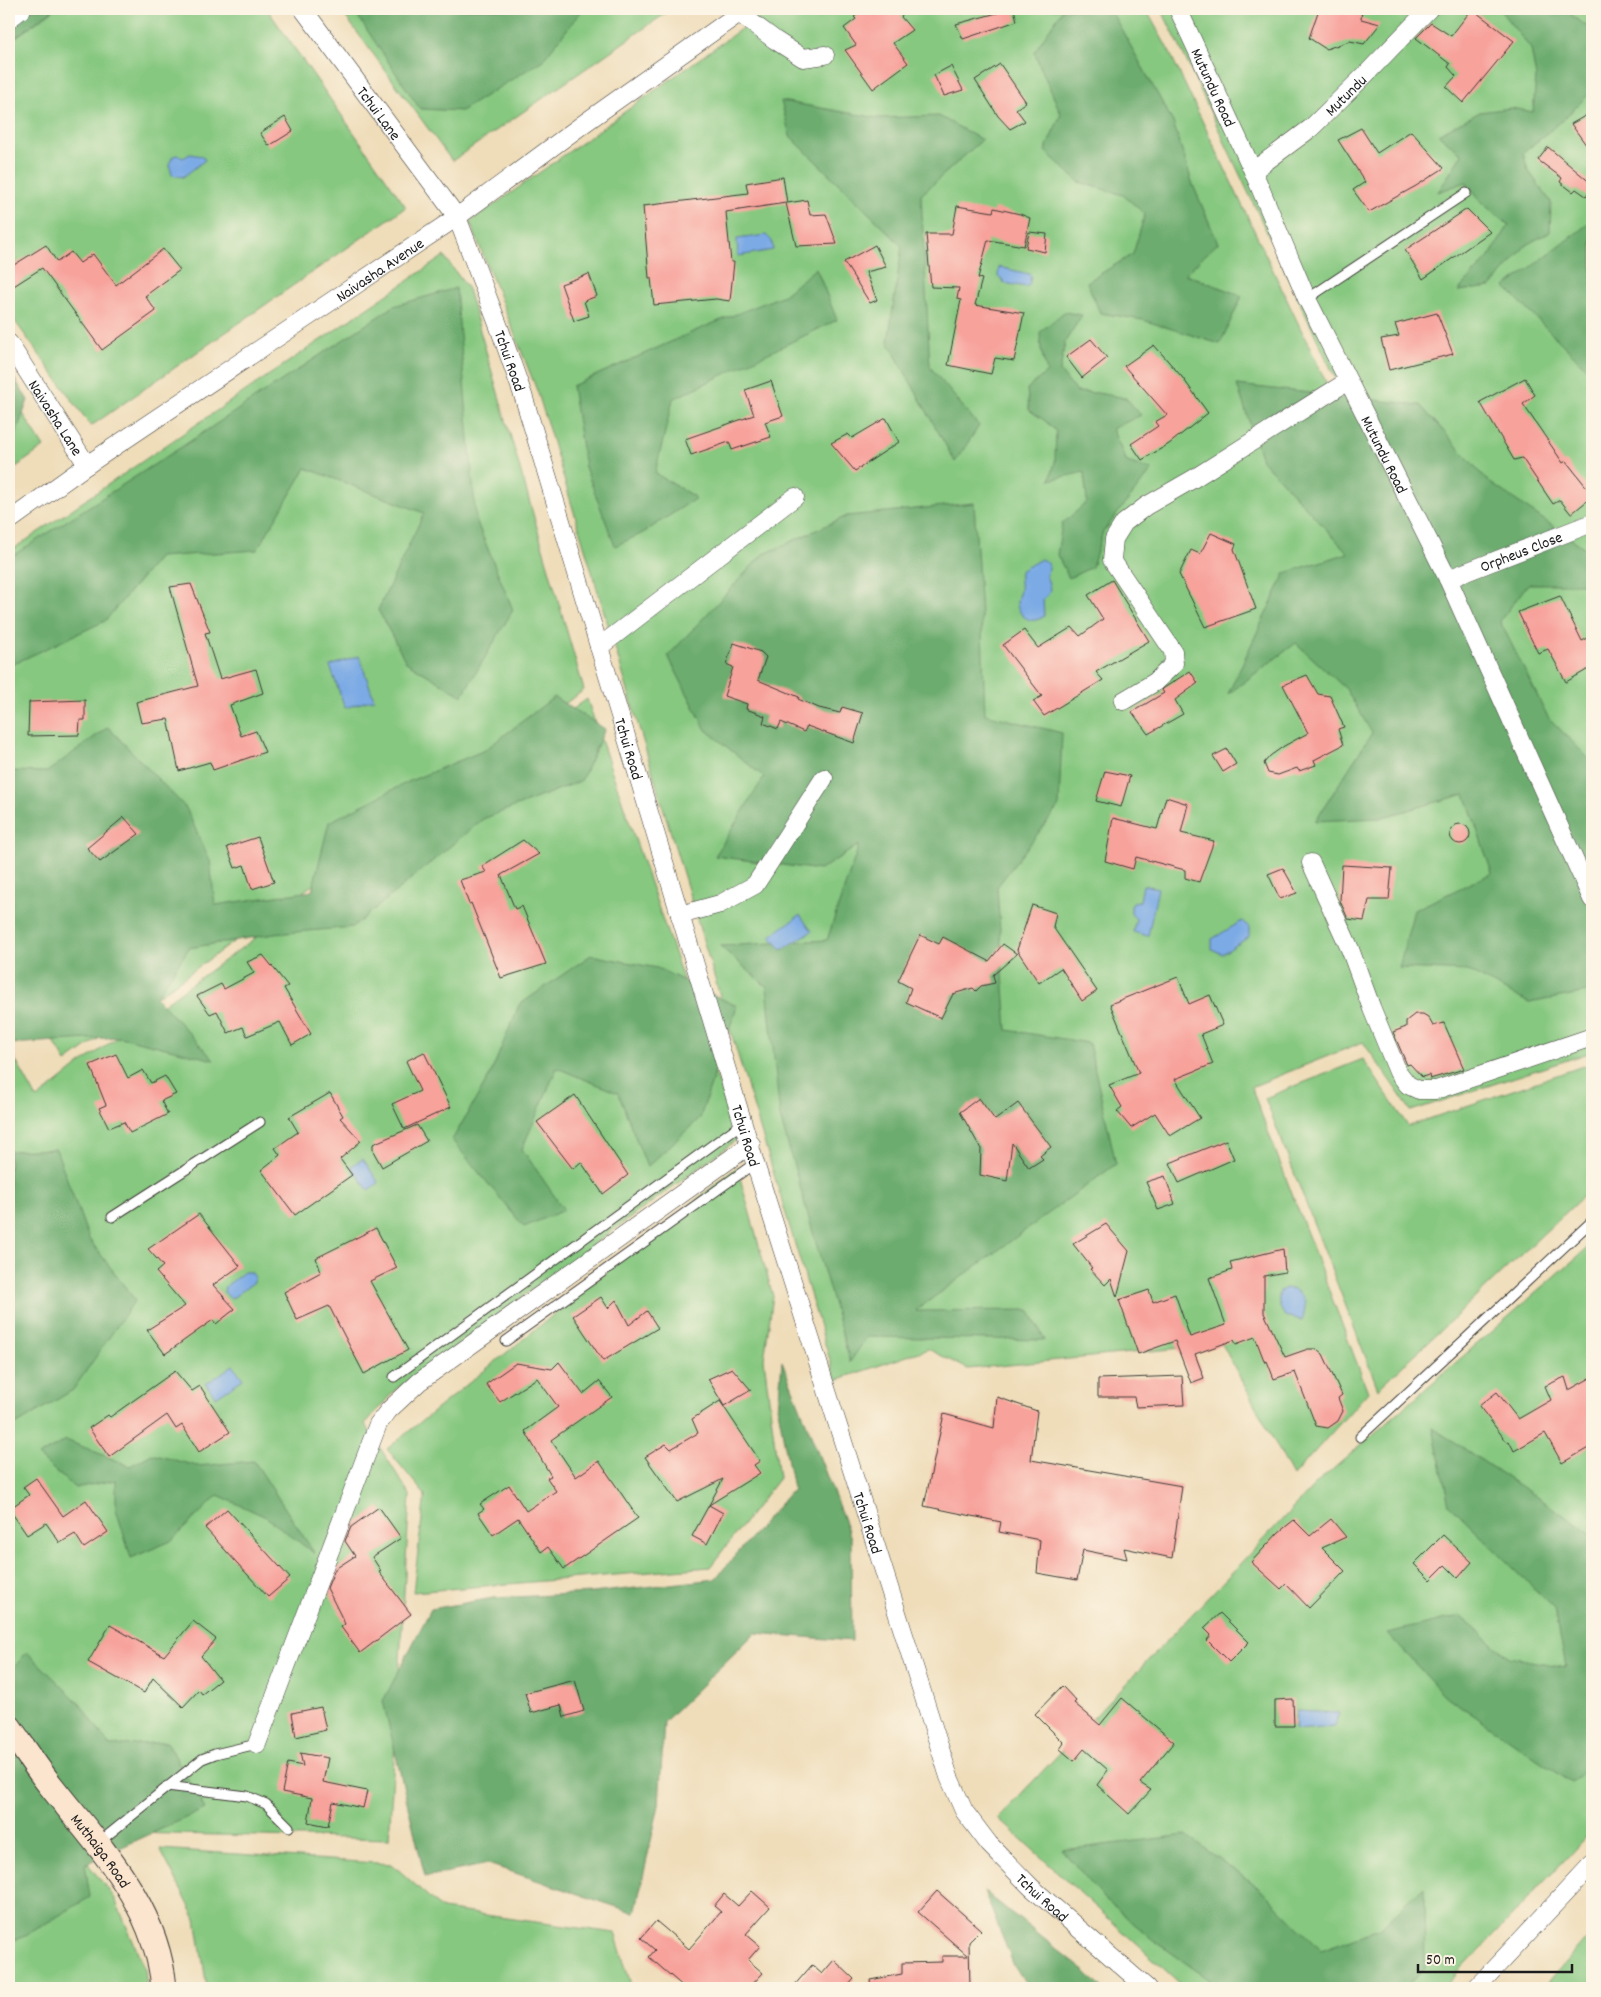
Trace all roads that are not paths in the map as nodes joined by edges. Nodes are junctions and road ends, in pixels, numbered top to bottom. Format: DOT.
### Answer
graph roads {
  1 [pos="22,9"];
  2 [pos="303,9"];
  3 [pos="1178,9"];
  4 [pos="1429,9"];
  5 [pos="742,11"];
  6 [pos="9,19"];
  7 [pos="825,55"];
  8 [pos="1253,171"];
  9 [pos="1466,192"];
  10 [pos="456,217"];
  11 [pos="1307,299"];
  12 [pos="9,344"];
  13 [pos="1348,381"];
  14 [pos="87,465"];
  15 [pos="795,497"];
  16 [pos="9,522"];
  17 [pos="1592,523"];
  18 [pos="1448,579"];
  19 [pos="598,647"];
  20 [pos="1123,701"];
  21 [pos="824,778"];
  22 [pos="1311,863"];
  23 [pos="1592,899"];
  24 [pos="680,915"];
  25 [pos="1592,1038"];
  26 [pos="260,1122"];
  27 [pos="744,1122"];
  28 [pos="751,1144"];
  29 [pos="755,1163"];
  30 [pos="112,1217"];
  31 [pos="1592,1221"];
  32 [pos="506,1342"];
  33 [pos="394,1377"];
  34 [pos="1360,1437"];
  35 [pos="9,1727"];
  36 [pos="257,1744"];
  37 [pos="167,1786"];
  38 [pos="289,1827"];
  39 [pos="98,1843"];
  40 [pos="1592,1864"];
  41 [pos="164,1988"];
  42 [pos="1147,1988"];
  43 [pos="1476,1988"];
  1 -- 6 [label="street"];
  2 -- 10 [label="street, Tchui Lane"];
  3 -- 8 [label="street, Mutundu Road"];
  4 -- 8 [label="street, Mutundu"];
  5 -- 7 [label="street"];
  5 -- 10 [label="street, Naivasha Avenue"];
  8 -- 11 [label="street, Mutundu Road"];
  9 -- 11 [label="lane"];
  10 -- 14 [label="street, Naivasha Avenue"];
  10 -- 19 [label="street, Tchui Road"];
  11 -- 13 [label="street, Mutundu Road"];
  12 -- 14 [label="street, Naivasha Lane"];
  13 -- 18 [label="street, Mutundu Road"];
  13 -- 20 [label="street"];
  14 -- 16 [label="street, Naivasha Avenue"];
  15 -- 19 [label="street"];
  17 -- 18 [label="street, Orpheus Close"];
  18 -- 23 [label="street, Mutundu Road"];
  19 -- 24 [label="street, Tchui Road"];
  21 -- 24 [label="street"];
  22 -- 25 [label="street"];
  24 -- 27 [label="street, Tchui Road"];
  26 -- 30 [label="lane"];
  27 -- 28 [label="street, Tchui Road"];
  27 -- 33 [label="lane"];
  28 -- 29 [label="street, Tchui Road"];
  28 -- 36 [label="street"];
  29 -- 32 [label="lane"];
  29 -- 42 [label="street, Tchui Road"];
  31 -- 34 [label="lane"];
  35 -- 39 [label="main road, Muthaiga Road"];
  36 -- 37 [label="lane"];
  37 -- 38 [label="lane"];
  37 -- 39 [label="lane"];
  39 -- 41 [label="main road, Muthaiga Road"];
  40 -- 43 [label="street"];
}
